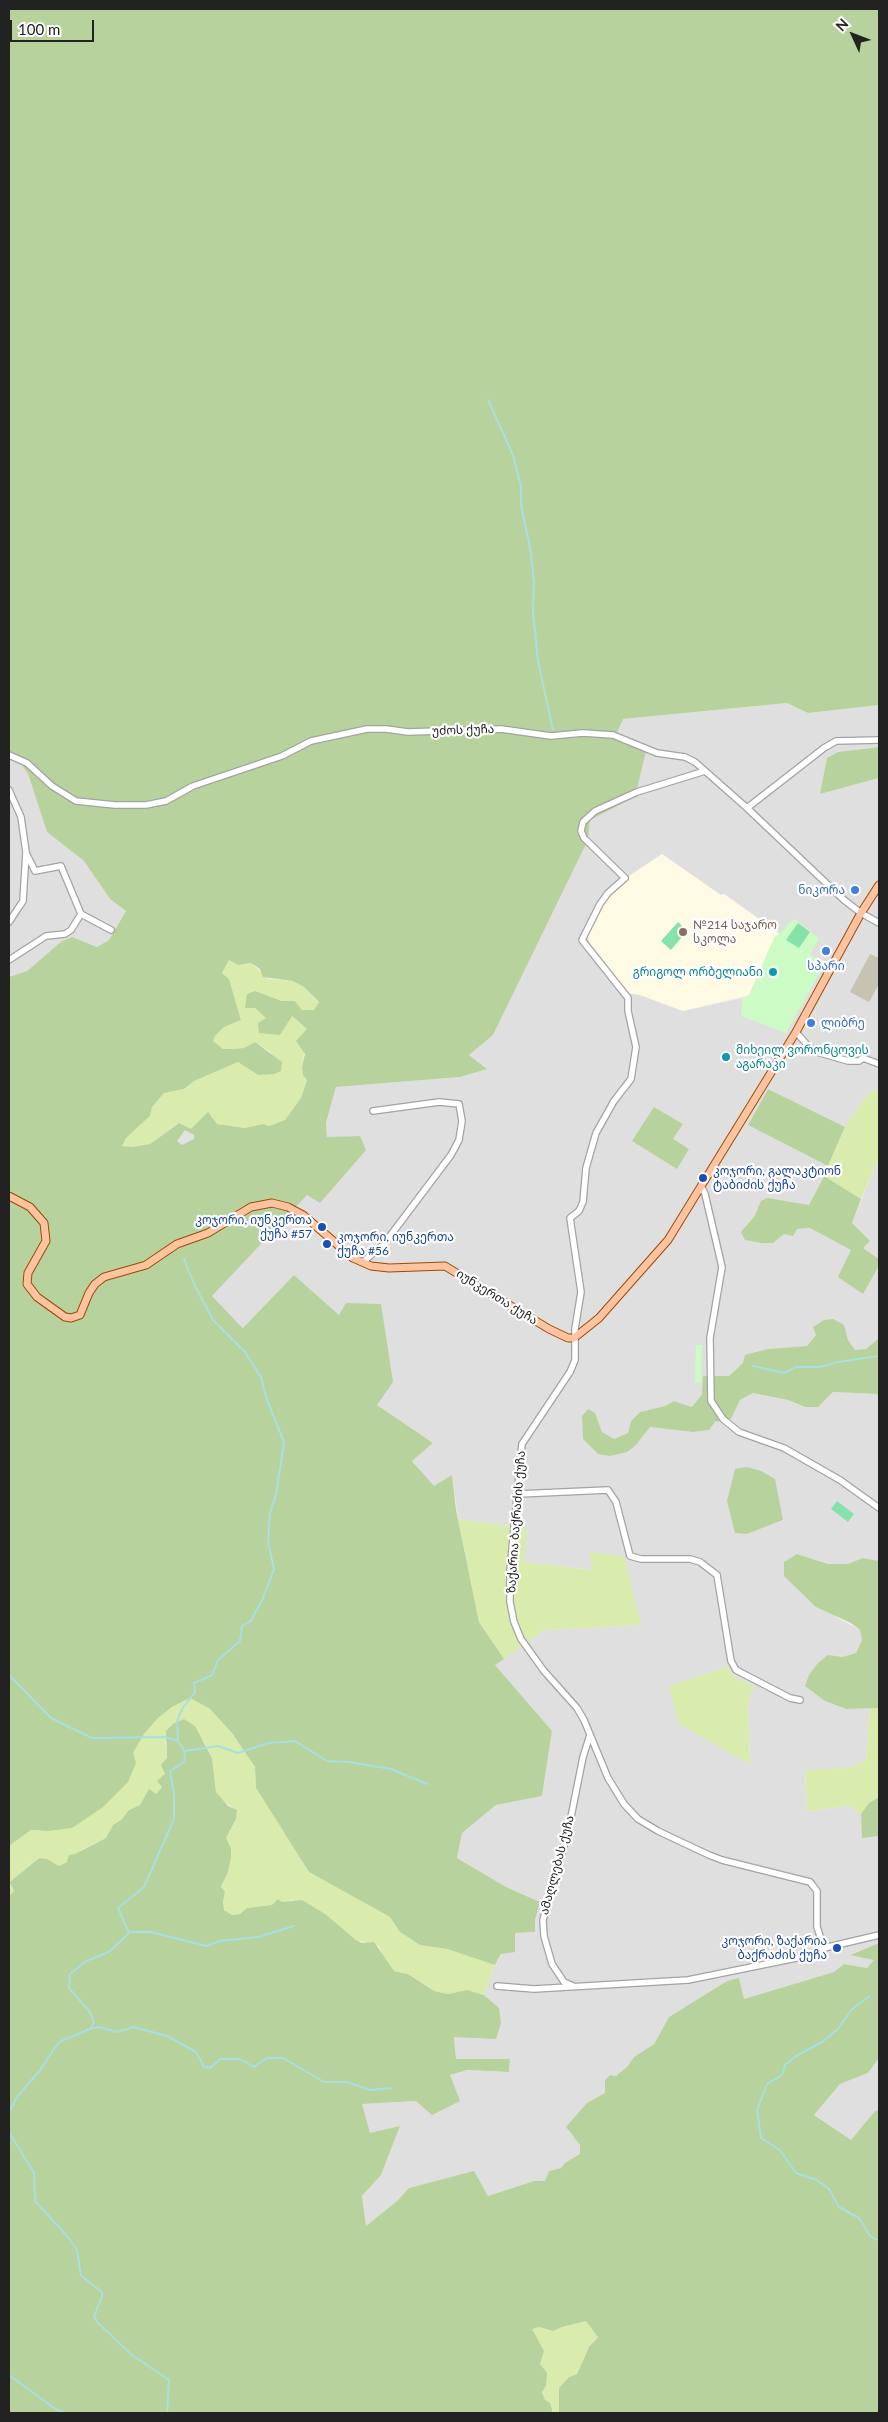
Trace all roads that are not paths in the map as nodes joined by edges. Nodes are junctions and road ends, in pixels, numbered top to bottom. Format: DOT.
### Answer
graph roads {
  1 [pos="879,740"];
  2 [pos="9,756"];
  3 [pos="705,770"];
  4 [pos="9,790"];
  5 [pos="747,808"];
  6 [pos="26,852"];
  7 [pos="879,885"];
  8 [pos="861,913"];
  9 [pos="81,914"];
  10 [pos="9,922"];
  11 [pos="879,923"];
  12 [pos="111,930"];
  13 [pos="9,960"];
  14 [pos="796,1032"];
  15 [pos="879,1064"];
  16 [pos="373,1111"];
  17 [pos="702,1188"];
  18 [pos="9,1196"];
  19 [pos="363,1262"];
  20 [pos="574,1338"];
  21 [pos="518,1494"];
  22 [pos="879,1508"];
  23 [pos="800,1700"];
  24 [pos="590,1735"];
  25 [pos="879,1935"];
  26 [pos="824,1948"];
  27 [pos="497,1986"];
  28 [pos="574,1987"];
  1 -- 5 [label="street"];
  2 -- 3 [label="street, უძოს ქუჩა"];
  3 -- 5 [label="street, უძოს ქუჩა"];
  3 -- 20 [label="street, ზაქარია ბაქრაძის ქუჩა"];
  4 -- 6 [label="street"];
  5 -- 8 [label="street, უძოს ქუჩა"];
  6 -- 9 [label="street"];
  6 -- 10 [label="street"];
  7 -- 8 [label="main road"];
  8 -- 11 [label="street, უძოს ქუჩა"];
  8 -- 14 [label="main road"];
  9 -- 12 [label="street"];
  9 -- 13 [label="street"];
  14 -- 15 [label="street"];
  14 -- 17 [label="main road"];
  16 -- 19 [label="street"];
  17 -- 20 [label="main road"];
  17 -- 22 [label="street"];
  18 -- 19 [label="main road, იუნკერთა ქუჩა"];
  19 -- 20 [label="main road, იუნკერთა ქუჩა"];
  20 -- 21 [label="street, ზაქარია ბაქრაძის ქუჩა"];
  21 -- 23 [label="street"];
  21 -- 24 [label="street, ზაქარია ბაქრაძის ქუჩა"];
  24 -- 26 [label="street, ზაქარია ბაქრაძის ქუჩა"];
  24 -- 28 [label="street, ამაღლებას ქუჩა"];
  25 -- 26 [label="street"];
  26 -- 28 [label="street"];
  27 -- 28 [label="street"];
}
